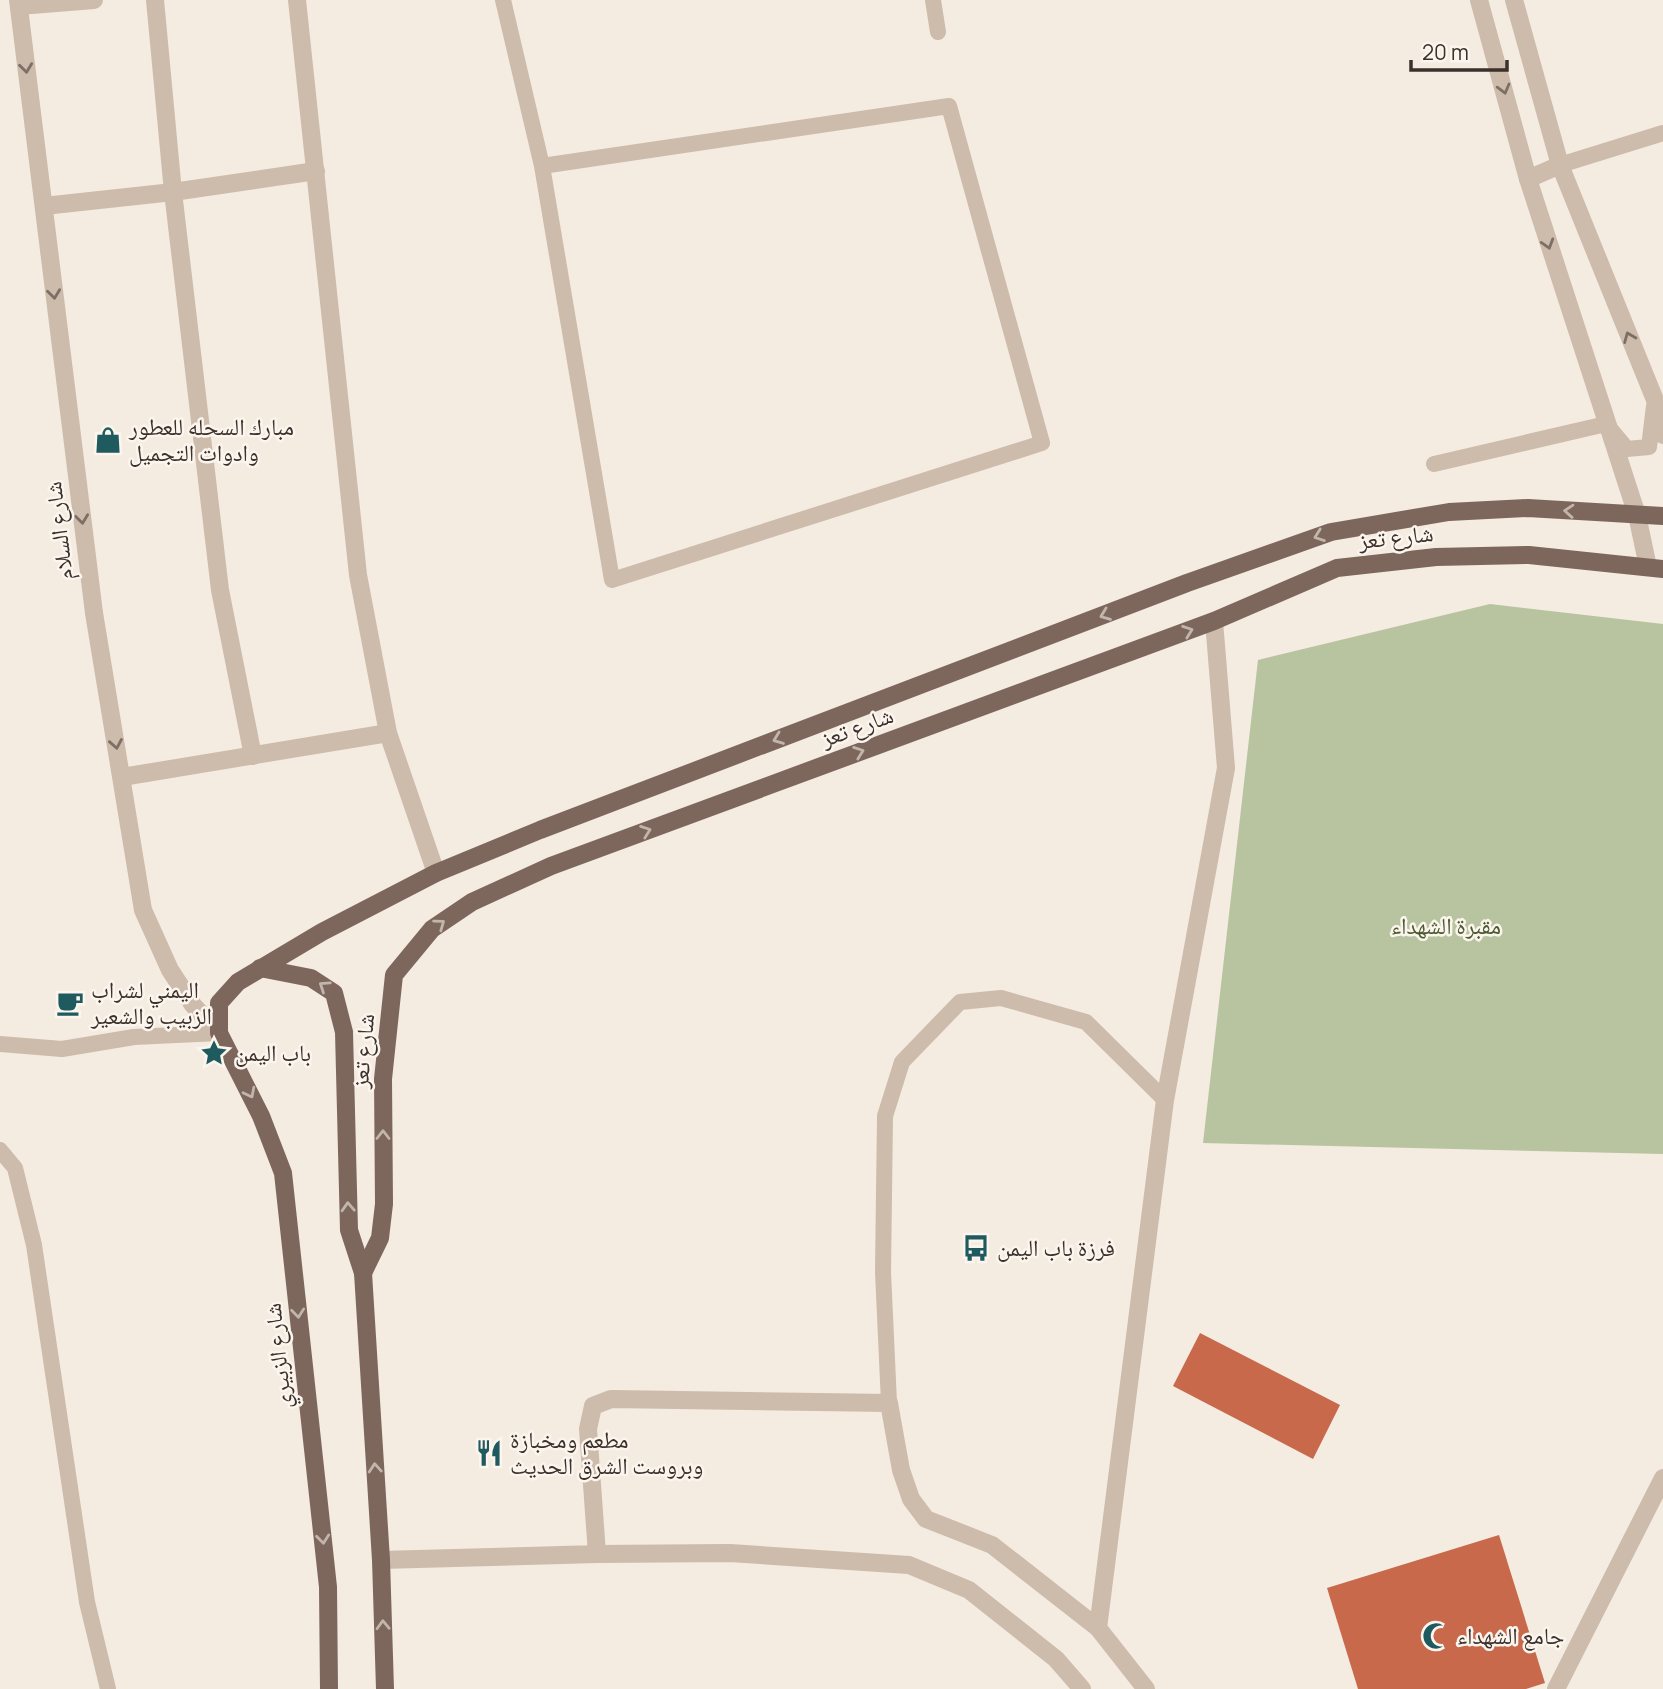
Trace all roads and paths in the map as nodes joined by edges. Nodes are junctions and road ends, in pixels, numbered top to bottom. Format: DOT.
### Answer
graph roads {
  1 [pos="94,0"];
  2 [pos="155,0"];
  3 [pos="297,0"];
  4 [pos="503,0"];
  5 [pos="933,0"];
  6 [pos="1479,0"];
  7 [pos="1514,0"];
  8 [pos="18,3"];
  9 [pos="938,32"];
  10 [pos="1663,133"];
  11 [pos="1560,165"];
  12 [pos="542,166"];
  13 [pos="316,171"];
  14 [pos="1528,179"];
  15 [pos="173,192"];
  16 [pos="44,205"];
  17 [pos="1659,405"];
  18 [pos="1606,424"];
  19 [pos="1663,435"];
  20 [pos="1434,464"];
  21 [pos="1637,515"];
  22 [pos="1663,516"];
  23 [pos="1656,568"];
  24 [pos="1214,621"];
  25 [pos="388,733"];
  26 [pos="253,756"];
  27 [pos="122,777"];
  28 [pos="436,873"];
  29 [pos="260,968"];
  30 [pos="219,1033"];
  31 [pos="0,1044"];
  32 [pos="1165,1100"];
  33 [pos="0,1150"];
  34 [pos="363,1273"];
  35 [pos="889,1403"];
  36 [pos="1663,1478"];
  37 [pos="597,1554"];
  38 [pos="381,1560"];
  39 [pos="1098,1628"];
  40 [pos="108,1689"];
  41 [pos="329,1689"];
  42 [pos="385,1689"];
  43 [pos="1082,1689"];
  44 [pos="1146,1689"];
  45 [pos="1556,1689"];
  1 -- 8 [label="street"];
  2 -- 15 [label="street"];
  3 -- 13 [label="street"];
  4 -- 12 [label="lane"];
  5 -- 9 [label="lane"];
  6 -- 14 [label="street, one-way"];
  7 -- 11 [label="street"];
  8 -- 16 [label="street, شارع السلام, one-way"];
  10 -- 11 [label="lane"];
  11 -- 14 [label="street"];
  17 -- 11 [label="street, one-way"];
  12 -- 12 [label="lane"];
  13 -- 15 [label="street"];
  13 -- 25 [label="street"];
  14 -- 18 [label="street, one-way"];
  15 -- 16 [label="street"];
  15 -- 26 [label="street"];
  16 -- 27 [label="street, شارع السلام, one-way"];
  17 -- 18 [label="lane"];
  17 -- 19 [label="street"];
  18 -- 20 [label="lane"];
  18 -- 21 [label="street"];
  21 -- 22 [label="main road, شارع تعز"];
  21 -- 23 [label="street"];
  21 -- 28 [label="main road, شارع تعز, one-way"];
  23 -- 24 [label="main road, شارع تعز"];
  24 -- 32 [label="street"];
  34 -- 24 [label="main road, شارع تعز, one-way"];
  25 -- 26 [label="street"];
  25 -- 28 [label="street"];
  26 -- 27 [label="street"];
  27 -- 30 [label="street, شارع السلام"];
  28 -- 29 [label="main road, شارع تعز"];
  29 -- 30 [label="main road, شارع تعز"];
  34 -- 29 [label="main road, one-way"];
  30 -- 31 [label="lane"];
  30 -- 41 [label="main road, شارع الزبيري, one-way"];
  32 -- 35 [label="lane"];
  32 -- 39 [label="street"];
  33 -- 40 [label="lane"];
  38 -- 34 [label="main road, one-way"];
  35 -- 37 [label="street"];
  35 -- 39 [label="street"];
  36 -- 45 [label="street"];
  37 -- 38 [label="street"];
  37 -- 43 [label="street"];
  42 -- 38 [label="main road, one-way"];
  39 -- 44 [label="street"];
}
